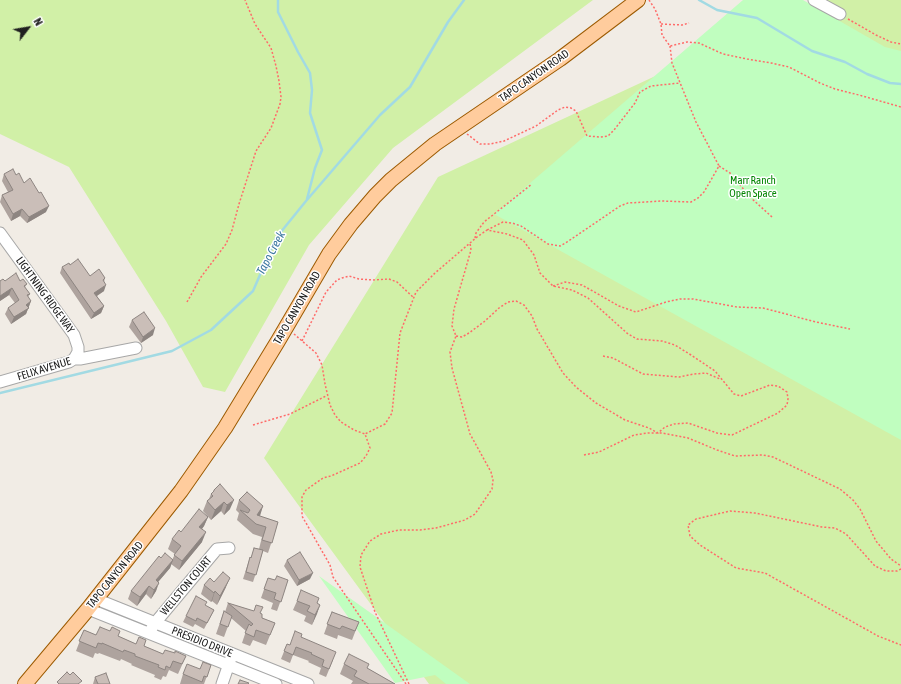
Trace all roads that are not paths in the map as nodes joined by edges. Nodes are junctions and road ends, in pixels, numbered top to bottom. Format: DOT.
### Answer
graph roads {
  1 [pos="638,0"];
  2 [pos="814,0"];
  3 [pos="840,14"];
  4 [pos="0,234"];
  5 [pos="136,348"];
  6 [pos="74,359"];
  7 [pos="0,382"];
  8 [pos="229,548"];
  9 [pos="92,604"];
  10 [pos="155,623"];
  11 [pos="149,634"];
  12 [pos="233,654"];
  13 [pos="228,665"];
  14 [pos="25,684"];
  15 [pos="222,684"];
  16 [pos="276,684"];
  17 [pos="308,684"];
  1 -- 9 [label="main road, TAPO CANYON ROAD"];
  2 -- 3 [label="street"];
  4 -- 6 [label="street, LIGHTNING RIDGE WAY"];
  5 -- 6 [label="street, FELIX AVENUE"];
  6 -- 7 [label="street, FELIX AVENUE"];
  8 -- 10 [label="street, WELLSTON COURT"];
  9 -- 10 [label="street, PRESIDIO DRIVE"];
  9 -- 11 [label="street, PRESIDIO DRIVE"];
  9 -- 14 [label="main road, TAPO CANYON ROAD"];
  10 -- 11 [label="street, WELLSTON COURT"];
  10 -- 12 [label="street, PRESIDIO DRIVE"];
  11 -- 13 [label="street, PRESIDIO DRIVE"];
  12 -- 13 [label="street"];
  12 -- 17 [label="street, PRESIDIO DRIVE"];
  13 -- 15 [label="street"];
  13 -- 16 [label="street, PRESIDIO DRIVE"];
}
